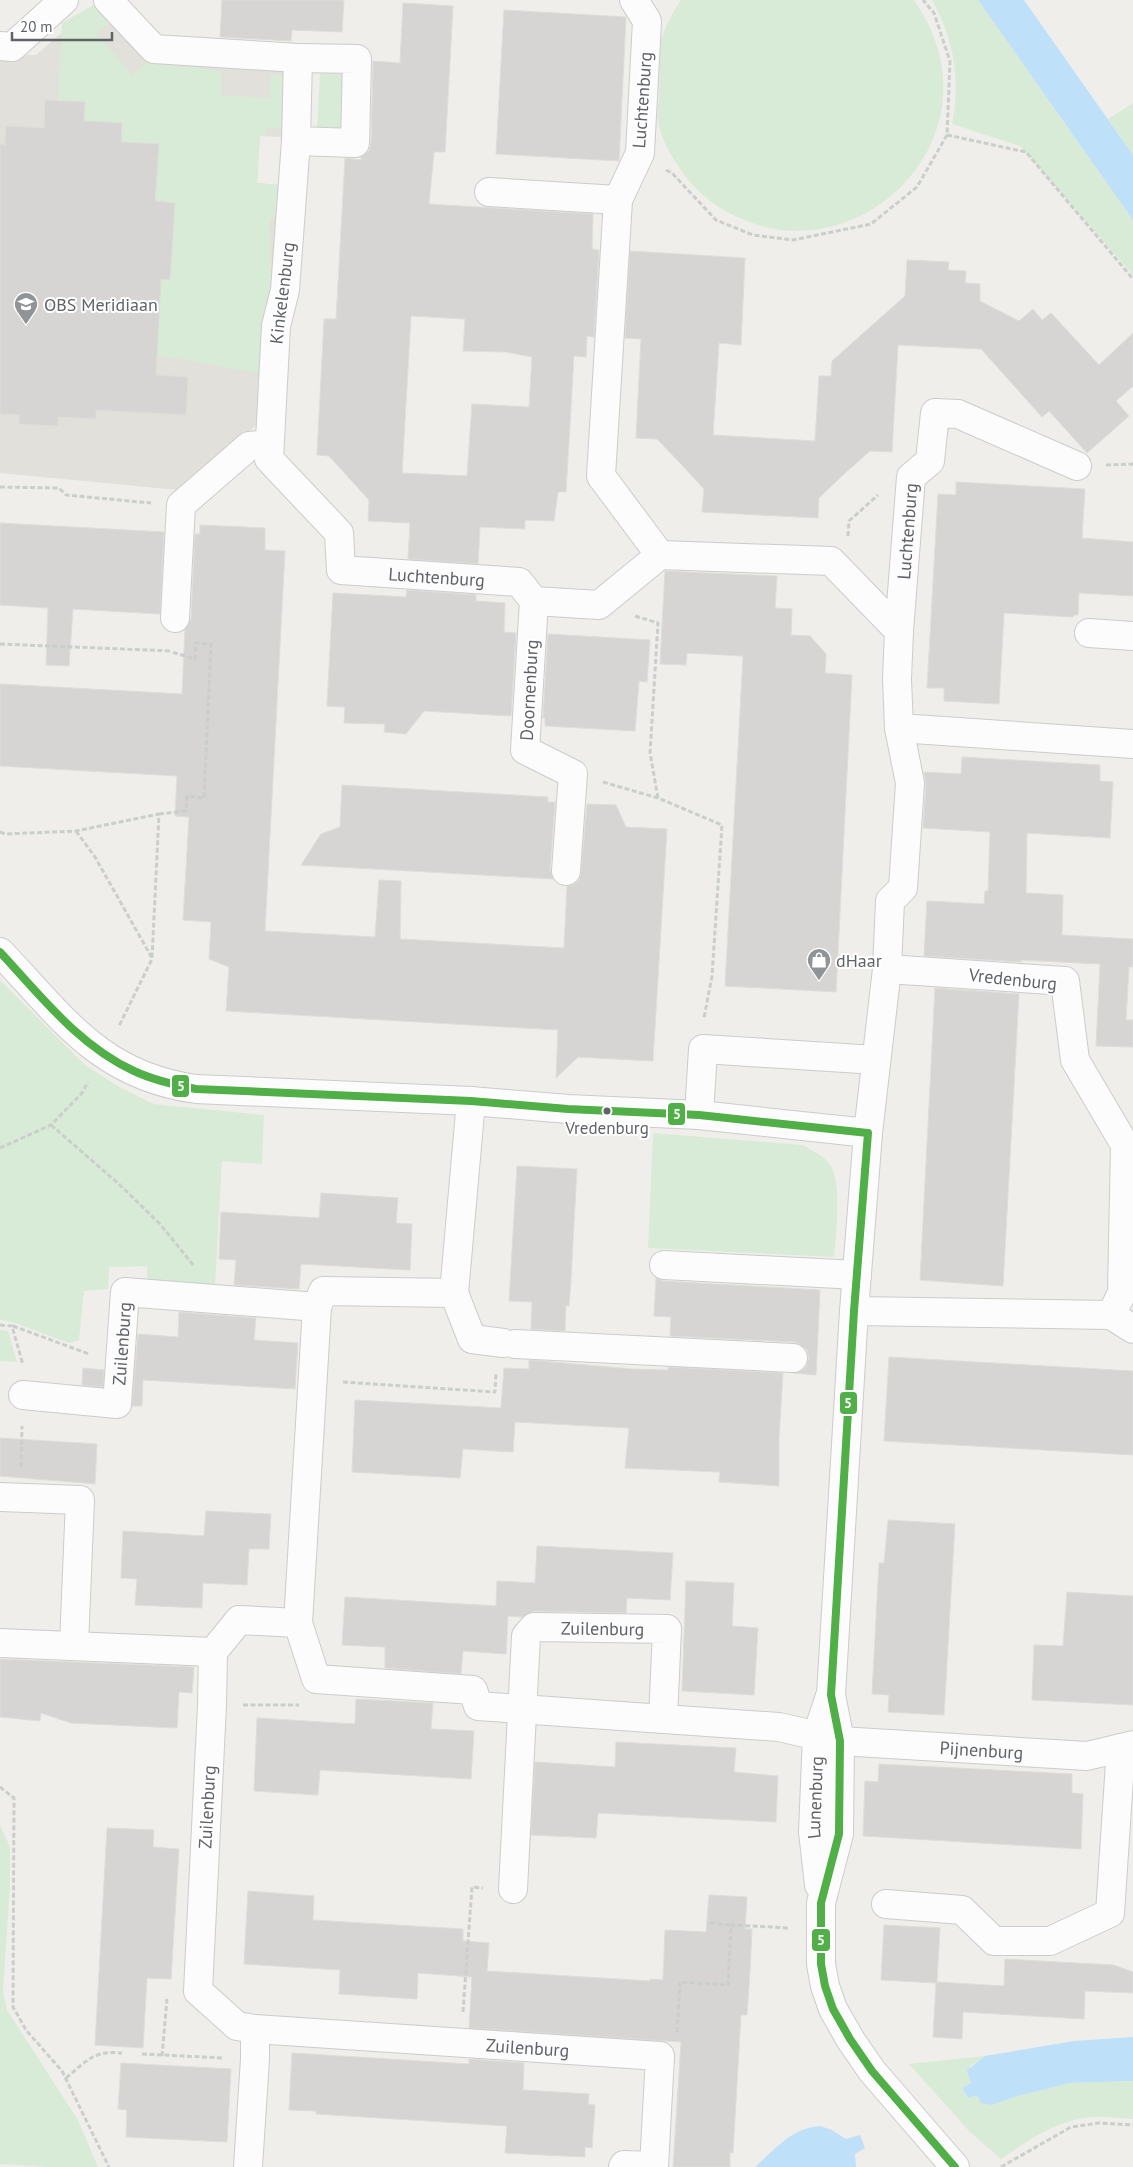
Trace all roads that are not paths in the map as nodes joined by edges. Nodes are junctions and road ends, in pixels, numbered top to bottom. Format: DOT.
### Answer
graph roads {
  1 [pos="64,0"];
  2 [pos="108,0"];
  3 [pos="634,0"];
  4 [pos="0,46"];
  5 [pos="298,58"];
  6 [pos="296,141"];
  7 [pos="489,192"];
  8 [pos="618,200"];
  9 [pos="269,444"];
  10 [pos="1077,466"];
  11 [pos="660,555"];
  12 [pos="534,601"];
  13 [pos="175,618"];
  14 [pos="899,631"];
  15 [pos="1090,633"];
  16 [pos="1133,636"];
  17 [pos="899,728"];
  18 [pos="1133,744"];
  19 [pos="566,871"];
  20 [pos="0,952"];
  21 [pos="887,969"];
  22 [pos="876,1060"];
  23 [pos="471,1101"];
  24 [pos="699,1115"];
  25 [pos="868,1133"];
  26 [pos="664,1265"];
  27 [pos="857,1275"];
  28 [pos="454,1293"];
  29 [pos="317,1307"];
  30 [pos="854,1311"];
  31 [pos="1122,1322"];
  32 [pos="793,1358"];
  33 [pos="23,1396"];
  34 [pos="0,1497"];
  35 [pos="298,1623"];
  36 [pos="0,1643"];
  37 [pos="74,1645"];
  38 [pos="213,1652"];
  39 [pos="522,1710"];
  40 [pos="663,1719"];
  41 [pos="829,1738"];
  42 [pos="1127,1746"];
  43 [pos="513,1889"];
  44 [pos="886,1904"];
  45 [pos="1122,1914"];
  46 [pos="254,2029"];
  47 [pos="248,2167"];
  48 [pos="623,2167"];
  49 [pos="955,2167"];
  1 -- 4 [label="street"];
  2 -- 5 [label="street"];
  3 -- 8 [label="street, Luchtenburg"];
  5 -- 6 [label="street, Kinkelenburg"];
  5 -- 6 [label="street"];
  6 -- 9 [label="street, Kinkelenburg"];
  7 -- 8 [label="street"];
  8 -- 11 [label="street, Luchtenburg"];
  9 -- 12 [label="street, Luchtenburg"];
  9 -- 13 [label="street"];
  10 -- 14 [label="street, Luchtenburg"];
  11 -- 12 [label="street"];
  11 -- 14 [label="street"];
  12 -- 19 [label="street, Doornenburg"];
  14 -- 17 [label="street, Luchtenburg"];
  15 -- 16 [label="street"];
  17 -- 18 [label="street"];
  17 -- 21 [label="street, Luchtenburg"];
  20 -- 23 [label="street"];
  21 -- 22 [label="street"];
  21 -- 31 [label="street, Vredenburg"];
  22 -- 24 [label="street"];
  22 -- 25 [label="street"];
  23 -- 24 [label="street"];
  23 -- 28 [label="street"];
  24 -- 25 [label="street"];
  25 -- 27 [label="street, Lunenburg"];
  26 -- 27 [label="street"];
  27 -- 30 [label="street, Lunenburg"];
  28 -- 29 [label="street"];
  28 -- 32 [label="street"];
  29 -- 33 [label="street, Zuilenburg"];
  29 -- 35 [label="street"];
  30 -- 31 [label="street, Vredenburg"];
  30 -- 41 [label="street, Lunenburg"];
  34 -- 37 [label="street"];
  35 -- 38 [label="street"];
  35 -- 39 [label="street"];
  36 -- 37 [label="street"];
  37 -- 38 [label="street"];
  38 -- 46 [label="street, Zuilenburg"];
  39 -- 40 [label="street"];
  39 -- 40 [label="street, Zuilenburg"];
  39 -- 43 [label="street, Zuilenburg"];
  40 -- 41 [label="street"];
  41 -- 42 [label="street, Pijnenburg"];
  41 -- 49 [label="street, Lunenburg"];
  42 -- 45 [label="street, Pijnenburg"];
  44 -- 45 [label="street, Pijnenburg"];
  46 -- 47 [label="street"];
  46 -- 48 [label="street, Zuilenburg"];
}
